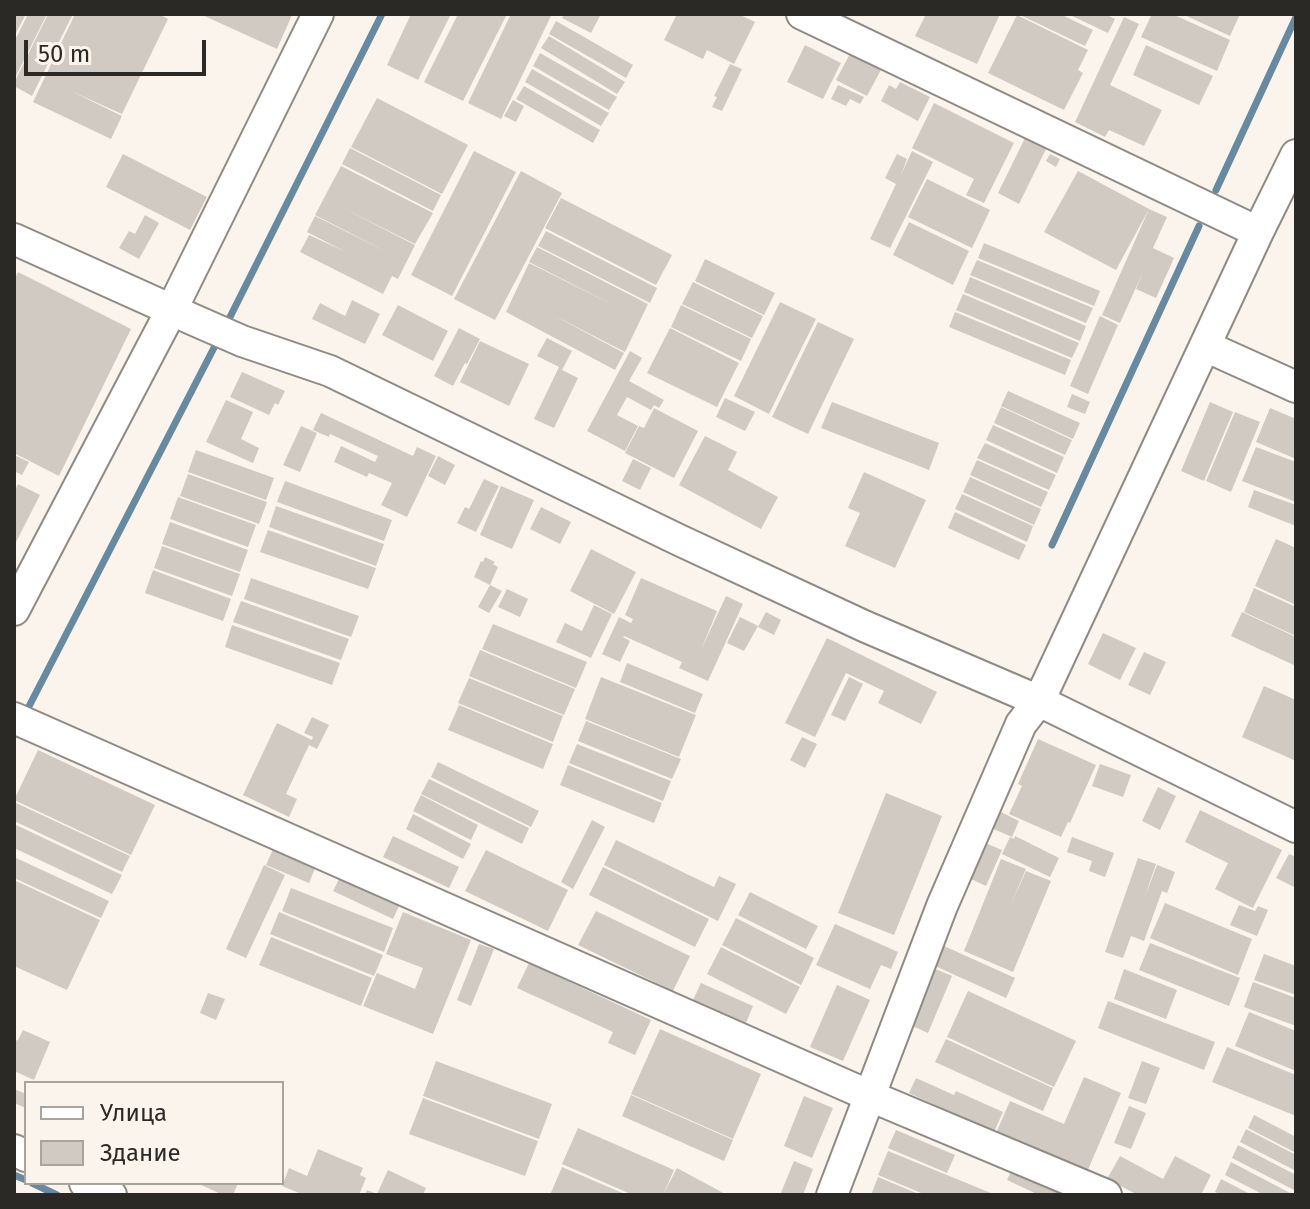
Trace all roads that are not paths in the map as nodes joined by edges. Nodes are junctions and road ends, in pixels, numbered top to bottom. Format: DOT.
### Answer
graph roads {
  1 [pos="318,14"];
  2 [pos="802,14"];
  3 [pos="1296,155"];
  4 [pos="1258,232"];
  5 [pos="14,239"];
  6 [pos="171,311"];
  7 [pos="1205,346"];
  8 [pos="1296,387"];
  9 [pos="14,610"];
  10 [pos="1039,701"];
  11 [pos="24,723"];
  12 [pos="1296,827"];
  13 [pos="870,1096"];
  14 [pos="89,1185"];
  15 [pos="111,1195"];
  16 [pos="832,1195"];
  17 [pos="1106,1195"];
  1 -- 6 [label="street"];
  2 -- 4 [label="street"];
  3 -- 4 [label="street"];
  4 -- 7 [label="street"];
  5 -- 6 [label="street"];
  6 -- 9 [label="street"];
  6 -- 10 [label="street"];
  7 -- 8 [label="street"];
  7 -- 10 [label="street"];
  10 -- 12 [label="street"];
  10 -- 13 [label="street"];
  11 -- 13 [label="street"];
  13 -- 16 [label="street"];
  13 -- 17 [label="street"];
  14 -- 15 [label="street"];
}
